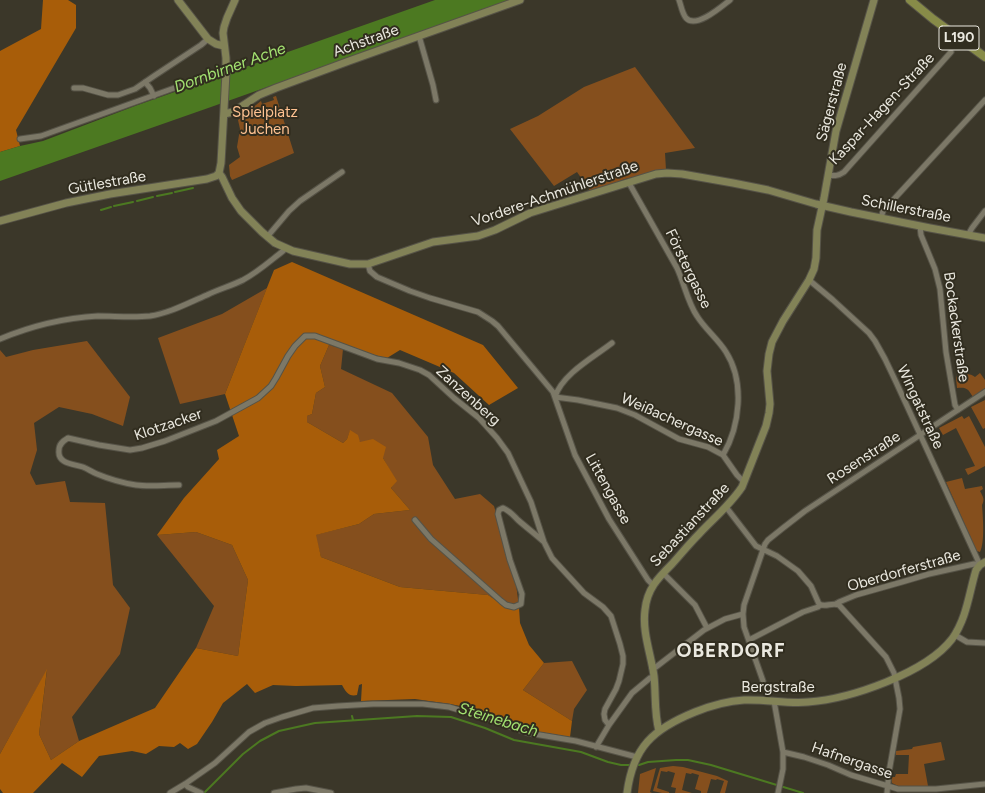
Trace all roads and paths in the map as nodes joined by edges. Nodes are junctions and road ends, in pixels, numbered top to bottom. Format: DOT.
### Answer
graph roads {
  1 [pos="178,0"];
  2 [pos="235,0"];
  3 [pos="520,0"];
  4 [pos="679,0"];
  5 [pos="730,0"];
  6 [pos="878,0"];
  7 [pos="910,0"];
  8 [pos="873,3"];
  9 [pos="419,36"];
  10 [pos="208,39"];
  11 [pos="224,46"];
  12 [pos="951,52"];
  13 [pos="985,57"];
  14 [pos="226,71"];
  15 [pos="145,82"];
  16 [pos="74,88"];
  17 [pos="154,96"];
  18 [pos="436,100"];
  19 [pos="985,100"];
  20 [pos="224,114"];
  21 [pos="20,139"];
  22 [pos="342,172"];
  23 [pos="219,173"];
  24 [pos="828,175"];
  25 [pos="629,183"];
  26 [pos="822,205"];
  27 [pos="985,211"];
  28 [pos="881,218"];
  29 [pos="0,221"];
  30 [pos="920,226"];
  31 [pos="968,235"];
  32 [pos="267,237"];
  33 [pos="985,238"];
  34 [pos="285,248"];
  35 [pos="368,264"];
  36 [pos="809,280"];
  37 [pos="0,339"];
  38 [pos="612,343"];
  39 [pos="295,346"];
  40 [pos="985,392"];
  41 [pos="555,397"];
  42 [pos="958,410"];
  43 [pos="920,435"];
  44 [pos="723,455"];
  45 [pos="744,482"];
  46 [pos="179,485"];
  47 [pos="726,508"];
  48 [pos="415,520"];
  49 [pos="544,542"];
  50 [pos="763,550"];
  51 [pos="982,563"];
  52 [pos="663,573"];
  53 [pos="653,585"];
  54 [pos="836,604"];
  55 [pos="820,605"];
  56 [pos="743,614"];
  57 [pos="707,628"];
  58 [pos="954,635"];
  59 [pos="749,640"];
  60 [pos="985,643"];
  61 [pos="652,668"];
  62 [pos="654,677"];
  63 [pos="894,678"];
  64 [pos="763,681"];
  65 [pos="774,701"];
  66 [pos="609,724"];
  67 [pos="659,731"];
  68 [pos="596,747"];
  69 [pos="783,752"];
  70 [pos="636,759"];
  71 [pos="185,784"];
  72 [pos="985,784"];
  73 [pos="888,786"];
  74 [pos="199,792"];
  75 [pos="779,792"];
  76 [pos="170,793"];
  77 [pos="274,793"];
  78 [pos="331,793"];
  79 [pos="627,793"];
  80 [pos="887,793"];
  1 -- 10 [label="street"];
  2 -- 11 [label="street"];
  3 -- 9 [label="street, Achstraße"];
  4 -- 5 [label="street"];
  6 -- 8 [label="street, Sägerstraße"];
  7 -- 13 [label="main road, L190"];
  8 -- 24 [label="street, Sägerstraße"];
  9 -- 18 [label="street"];
  9 -- 20 [label="street, Achstraße"];
  10 -- 11 [label="street"];
  10 -- 15 [label="street"];
  11 -- 14 [label="street"];
  12 -- 24 [label="street, Kaspar-Hagen-Straße"];
  14 -- 17 [label="street"];
  14 -- 20 [label="street"];
  15 -- 16 [label="street"];
  15 -- 17 [label="street"];
  17 -- 21 [label="street"];
  19 -- 28 [label="street"];
  20 -- 23 [label="street"];
  22 -- 32 [label="street"];
  23 -- 29 [label="street, Gütlestraße"];
  23 -- 32 [label="street, Vordere-Achmühlerstraße"];
  24 -- 26 [label="street, Sägerstraße"];
  25 -- 26 [label="street, Vordere-Achmühlerstraße"];
  25 -- 35 [label="street, Vordere-Achmühlerstraße"];
  25 -- 44 [label="street, Förstergasse"];
  26 -- 28 [label="street, Schillerstraße"];
  26 -- 36 [label="street, Sebastianstraße"];
  27 -- 31 [label="street"];
  28 -- 30 [label="street, Schillerstraße"];
  30 -- 31 [label="street, Schillerstraße"];
  30 -- 42 [label="street, Bockackerstraße"];
  31 -- 33 [label="street, Schillerstraße"];
  32 -- 34 [label="street, Vordere-Achmühlerstraße"];
  34 -- 35 [label="street, Vordere-Achmühlerstraße"];
  34 -- 37 [label="street"];
  35 -- 41 [label="street"];
  36 -- 43 [label="street, Wingatstraße"];
  36 -- 45 [label="street, Sebastianstraße"];
  38 -- 41 [label="street"];
  39 -- 46 [label="street, Klotzacker"];
  39 -- 49 [label="street, Zanzenberg"];
  40 -- 42 [label="street, Rosenstraße"];
  41 -- 44 [label="street, Weißachergasse"];
  41 -- 53 [label="street, Littengasse"];
  42 -- 43 [label="street, Rosenstraße"];
  43 -- 50 [label="street, Rosenstraße"];
  43 -- 51 [label="street, Wingatstraße"];
  44 -- 45 [label="street, Weißachergasse"];
  45 -- 47 [label="street, Sebastianstraße"];
  47 -- 50 [label="street"];
  47 -- 52 [label="street, Sebastianstraße"];
  48 -- 49 [label="street, Zanzenberg"];
  49 -- 66 [label="street, Zanzenberg"];
  50 -- 55 [label="street"];
  50 -- 56 [label="street, Rosenstraße"];
  51 -- 54 [label="street, Oberdorferstraße"];
  51 -- 58 [label="street, Bergstraße"];
  52 -- 53 [label="street, Sebastianstraße"];
  52 -- 57 [label="street"];
  53 -- 61 [label="street, Sebastianstraße"];
  54 -- 55 [label="street"];
  54 -- 63 [label="street"];
  55 -- 59 [label="street"];
  56 -- 57 [label="street"];
  56 -- 59 [label="street"];
  57 -- 61 [label="street"];
  58 -- 60 [label="street"];
  58 -- 63 [label="street, Bergstraße"];
  59 -- 64 [label="street"];
  61 -- 62 [label="street, Sebastianstraße"];
  62 -- 66 [label="street"];
  62 -- 67 [label="street, Sebastianstraße"];
  63 -- 65 [label="street, Bergstraße"];
  63 -- 73 [label="street"];
  65 -- 67 [label="street, Bergstraße"];
  65 -- 69 [label="street"];
  66 -- 68 [label="street"];
  67 -- 70 [label="street, Bergstraße"];
  68 -- 70 [label="street"];
  68 -- 71 [label="street"];
  69 -- 73 [label="street, Hafnergasse"];
  69 -- 75 [label="street"];
  70 -- 79 [label="street, Bergstraße"];
  71 -- 74 [label="street"];
  71 -- 76 [label="street"];
  72 -- 73 [label="street, Hafnergasse"];
  73 -- 80 [label="street"];
  77 -- 78 [label="street"];
}
